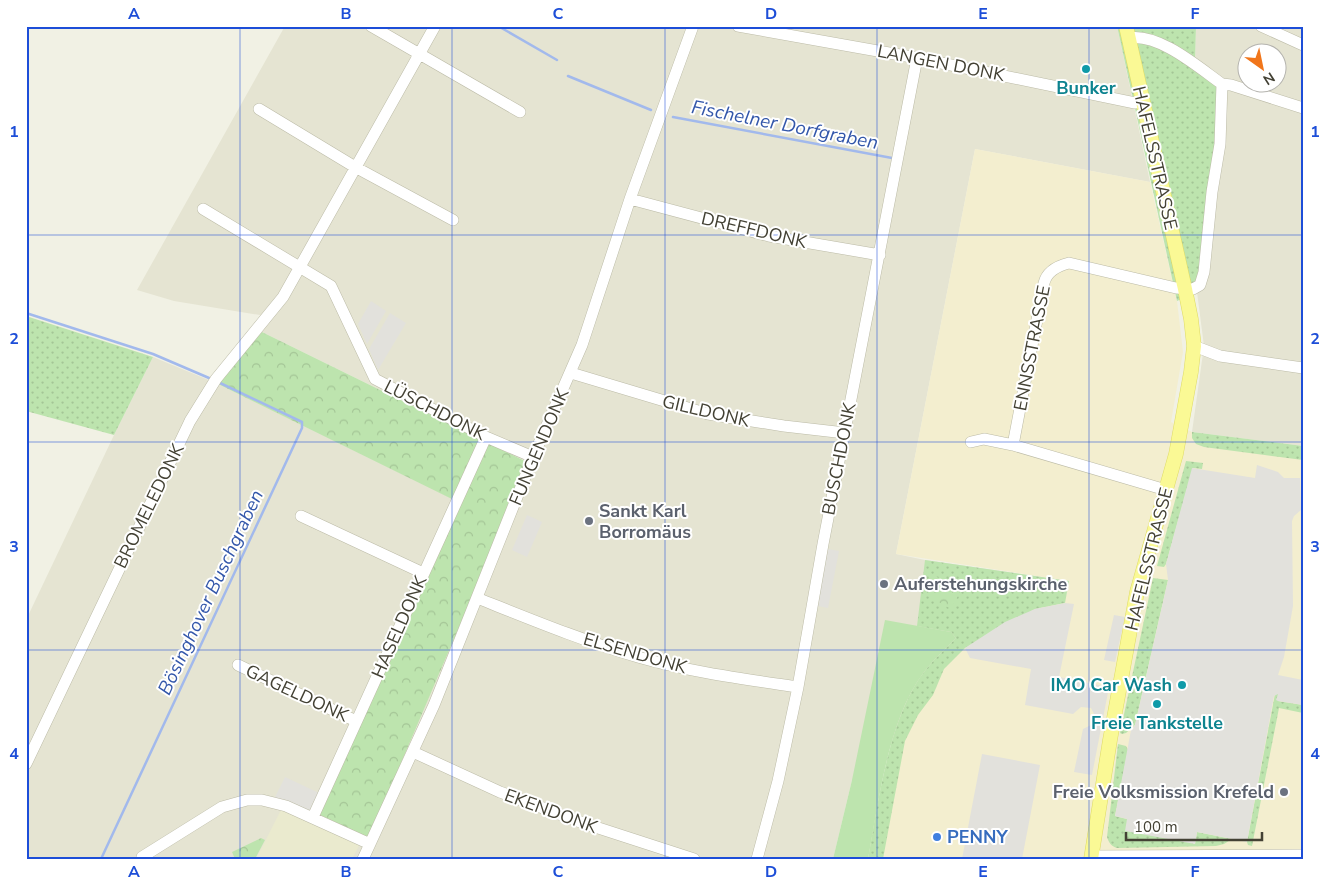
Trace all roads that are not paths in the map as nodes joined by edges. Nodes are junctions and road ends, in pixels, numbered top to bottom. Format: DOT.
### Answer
graph roads {
  1 [pos="371,26"];
  2 [pos="435,26"];
  3 [pos="693,26"];
  4 [pos="738,26"];
  5 [pos="1261,26"];
  6 [pos="1127,32"];
  7 [pos="1303,45"];
  8 [pos="418,54"];
  9 [pos="917,58"];
  10 [pos="1222,84"];
  11 [pos="1143,102"];
  12 [pos="1303,108"];
  13 [pos="259,109"];
  14 [pos="520,112"];
  15 [pos="355,167"];
  16 [pos="630,199"];
  17 [pos="203,209"];
  18 [pos="453,220"];
  19 [pos="880,255"];
  20 [pos="300,266"];
  21 [pos="1185,289"];
  22 [pos="1194,346"];
  23 [pos="1303,368"];
  24 [pos="570,373"];
  25 [pos="845,433"];
  26 [pos="486,437"];
  27 [pos="971,442"];
  28 [pos="1013,445"];
  29 [pos="533,457"];
  30 [pos="1166,490"];
  31 [pos="301,516"];
  32 [pos="423,573"];
  33 [pos="477,598"];
  34 [pos="238,666"];
  35 [pos="798,687"];
  36 [pos="356,721"];
  37 [pos="413,752"];
  38 [pos="26,764"];
  39 [pos="313,817"];
  40 [pos="370,844"];
  41 [pos="1303,855"];
  42 [pos="1091,857"];
  43 [pos="143,859"];
  44 [pos="363,859"];
  45 [pos="694,859"];
  46 [pos="756,859"];
  1 -- 8 [label="street"];
  2 -- 8 [label="street"];
  3 -- 16 [label="street, FUNGENDONK"];
  4 -- 9 [label="street, LANGEN DONK"];
  5 -- 7 [label="street"];
  6 -- 10 [label="street"];
  6 -- 11 [label="main road, HAFELSSTRASSE"];
  8 -- 14 [label="street"];
  8 -- 15 [label="street"];
  9 -- 11 [label="street, LANGEN DONK"];
  9 -- 19 [label="street, BUSCHDONK"];
  10 -- 12 [label="street"];
  10 -- 21 [label="street, HAFELSSTRASSE"];
  11 -- 21 [label="main road, HAFELSSTRASSE"];
  13 -- 15 [label="street"];
  15 -- 18 [label="street"];
  15 -- 20 [label="street"];
  16 -- 19 [label="street, DREFFDONK"];
  16 -- 24 [label="street, FUNGENDONK"];
  17 -- 20 [label="street, LÜSCHDONK"];
  19 -- 25 [label="street, BUSCHDONK"];
  20 -- 26 [label="street, LÜSCHDONK"];
  20 -- 38 [label="street, BROMELEDONK"];
  21 -- 22 [label="main road, HAFELSSTRASSE"];
  21 -- 28 [label="street, ENNSSTRASSE"];
  22 -- 23 [label="street"];
  22 -- 30 [label="main road, HAFELSSTRASSE"];
  24 -- 25 [label="street, GILLDONK"];
  24 -- 29 [label="street, FUNGENDONK"];
  25 -- 35 [label="street, BUSCHDONK"];
  26 -- 29 [label="street, LÜSCHDONK"];
  26 -- 32 [label="street, HASELDONK"];
  27 -- 28 [label="street"];
  28 -- 30 [label="street"];
  29 -- 33 [label="street, FUNGENDONK"];
  30 -- 42 [label="main road, HAFELSSTRASSE"];
  31 -- 32 [label="street"];
  32 -- 36 [label="street, HASELDONK"];
  33 -- 35 [label="street, ELSENDONK"];
  33 -- 37 [label="street, FUNGENDONK"];
  34 -- 36 [label="street, GAGELDONK"];
  35 -- 46 [label="street, BUSCHDONK"];
  36 -- 39 [label="street, HASELDONK"];
  37 -- 40 [label="street, FUNGENDONK"];
  37 -- 45 [label="street, EKENDONK"];
  39 -- 40 [label="street"];
  39 -- 43 [label="street"];
  40 -- 44 [label="street, FUNGENDONK"];
  41 -- 42 [label="street"];
}
